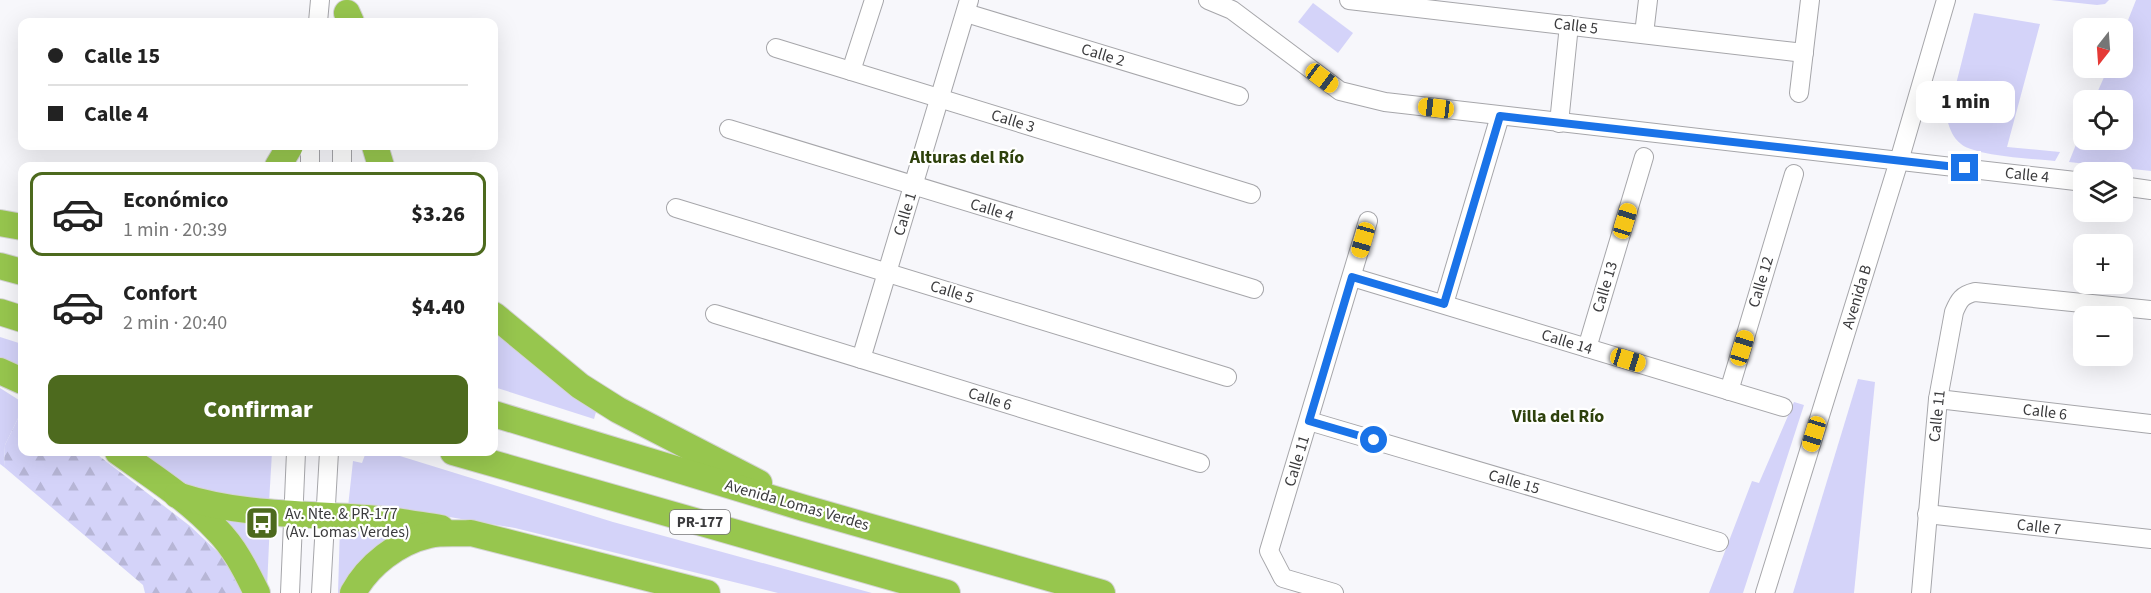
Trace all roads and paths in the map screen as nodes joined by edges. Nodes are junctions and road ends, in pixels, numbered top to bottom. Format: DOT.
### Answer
graph roads {
  1 [pos="320,0"];
  2 [pos="874,0"];
  3 [pos="1208,0"];
  4 [pos="1349,0"];
  5 [pos="1648,0"];
  6 [pos="1810,0"];
  7 [pos="1946,0"];
  8 [pos="968,7"];
  9 [pos="1485,8"];
  10 [pos="318,18"];
  11 [pos="1569,25"];
  12 [pos="1644,34"];
  13 [pos="776,48"];
  14 [pos="1804,52"];
  15 [pos="851,71"];
  16 [pos="1799,93"];
  17 [pos="1239,96"];
  18 [pos="940,99"];
  19 [pos="1500,116"];
  20 [pos="1559,123"];
  21 [pos="729,129"];
  22 [pos="1644,157"];
  23 [pos="1899,161"];
  24 [pos="1794,174"];
  25 [pos="2073,181"];
  26 [pos="914,186"];
  27 [pos="2133,188"];
  28 [pos="2151,190"];
  29 [pos="1251,194"];
  30 [pos="676,208"];
  31 [pos="1368,222"];
  32 [pos="0,223"];
  33 [pos="18,226"];
  34 [pos="0,266"];
  35 [pos="18,272"];
  36 [pos="888,272"];
  37 [pos="1352,277"];
  38 [pos="1254,289"];
  39 [pos="1444,304"];
  40 [pos="2151,310"];
  41 [pos="0,312"];
  42 [pos="715,314"];
  43 [pos="18,318"];
  44 [pos="498,318"];
  45 [pos="1587,348"];
  46 [pos="861,359"];
  47 [pos="0,371"];
  48 [pos="1227,377"];
  49 [pos="18,379"];
  50 [pos="1729,391"];
  51 [pos="1938,399"];
  52 [pos="1782,407"];
  53 [pos="498,415"];
  54 [pos="1309,421"];
  55 [pos="2151,424"];
  56 [pos="123,456"];
  57 [pos="329,456"];
  58 [pos="467,456"];
  59 [pos="295,458"];
  60 [pos="1200,463"];
  61 [pos="177,495"];
  62 [pos="804,508"];
  63 [pos="1927,514"];
  64 [pos="294,515"];
  65 [pos="326,517"];
  66 [pos="471,533"];
  67 [pos="2151,539"];
  68 [pos="1719,542"];
  69 [pos="256,593"];
  70 [pos="290,593"];
  71 [pos="321,593"];
  72 [pos="353,593"];
  73 [pos="707,593"];
  74 [pos="947,593"];
  75 [pos="1102,593"];
  76 [pos="1334,593"];
  77 [pos="1765,593"];
  78 [pos="1921,593"];
  1 -- 10 [label="street"];
  2 -- 15 [label="street"];
  3 -- 19 [label="street"];
  4 -- 9 [label="street, Calle 5"];
  5 -- 12 [label="street"];
  6 -- 14 [label="street"];
  7 -- 23 [label="street, Avenida B"];
  8 -- 17 [label="street, Calle 2"];
  8 -- 18 [label="street, Calle 1"];
  9 -- 11 [label="street, Calle 5"];
  11 -- 12 [label="street, Calle 5"];
  11 -- 20 [label="street"];
  12 -- 14 [label="street, Calle 5"];
  13 -- 15 [label="street, Calle 3"];
  14 -- 16 [label="street"];
  15 -- 18 [label="street, Calle 3"];
  18 -- 26 [label="street, Calle 1"];
  18 -- 29 [label="street, Calle 3"];
  19 -- 20 [label="street"];
  19 -- 39 [label="street"];
  20 -- 23 [label="street"];
  21 -- 26 [label="street, Calle 4"];
  22 -- 45 [label="street, Calle 13"];
  23 -- 25 [label="street, Calle 4"];
  23 -- 77 [label="street, Avenida B"];
  24 -- 50 [label="street, Calle 12"];
  26 -- 36 [label="street, Calle 1"];
  26 -- 38 [label="street, Calle 4"];
  27 -- 28 [label="street"];
  30 -- 36 [label="street, Calle 5"];
  31 -- 37 [label="street, Calle 11"];
  32 -- 33 [label="highway"];
  34 -- 35 [label="highway"];
  36 -- 46 [label="street, Calle 1"];
  36 -- 48 [label="street, Calle 5"];
  37 -- 39 [label="street, Calle 14"];
  37 -- 54 [label="street, Calle 11"];
  39 -- 45 [label="street, Calle 14"];
  40 -- 51 [label="street, Calle 11"];
  41 -- 43 [label="highway"];
  42 -- 46 [label="street, Calle 6"];
  44 -- 62 [label="highway"];
  45 -- 50 [label="street, Calle 14"];
  46 -- 60 [label="street, Calle 6"];
  47 -- 49 [label="highway"];
  50 -- 52 [label="street, Calle 14"];
  51 -- 55 [label="street, Calle 6"];
  51 -- 63 [label="street, Calle 11"];
  53 -- 62 [label="highway, Avenida Lomas Verdes / PR-177"];
  54 -- 68 [label="street, Calle 15"];
  54 -- 76 [label="street, Calle 11"];
  56 -- 61 [label="highway"];
  57 -- 65 [label="street"];
  58 -- 74 [label="highway, PR-177"];
  59 -- 64 [label="street"];
  61 -- 64 [label="highway"];
  61 -- 69 [label="highway"];
  62 -- 75 [label="highway, Avenida Lomas Verdes / PR-177"];
  63 -- 67 [label="street, Calle 7"];
  63 -- 78 [label="street, Calle 11"];
  64 -- 65 [label="highway"];
  64 -- 70 [label="street"];
  65 -- 66 [label="highway"];
  65 -- 71 [label="street"];
  66 -- 72 [label="highway"];
  66 -- 73 [label="highway"];
}
